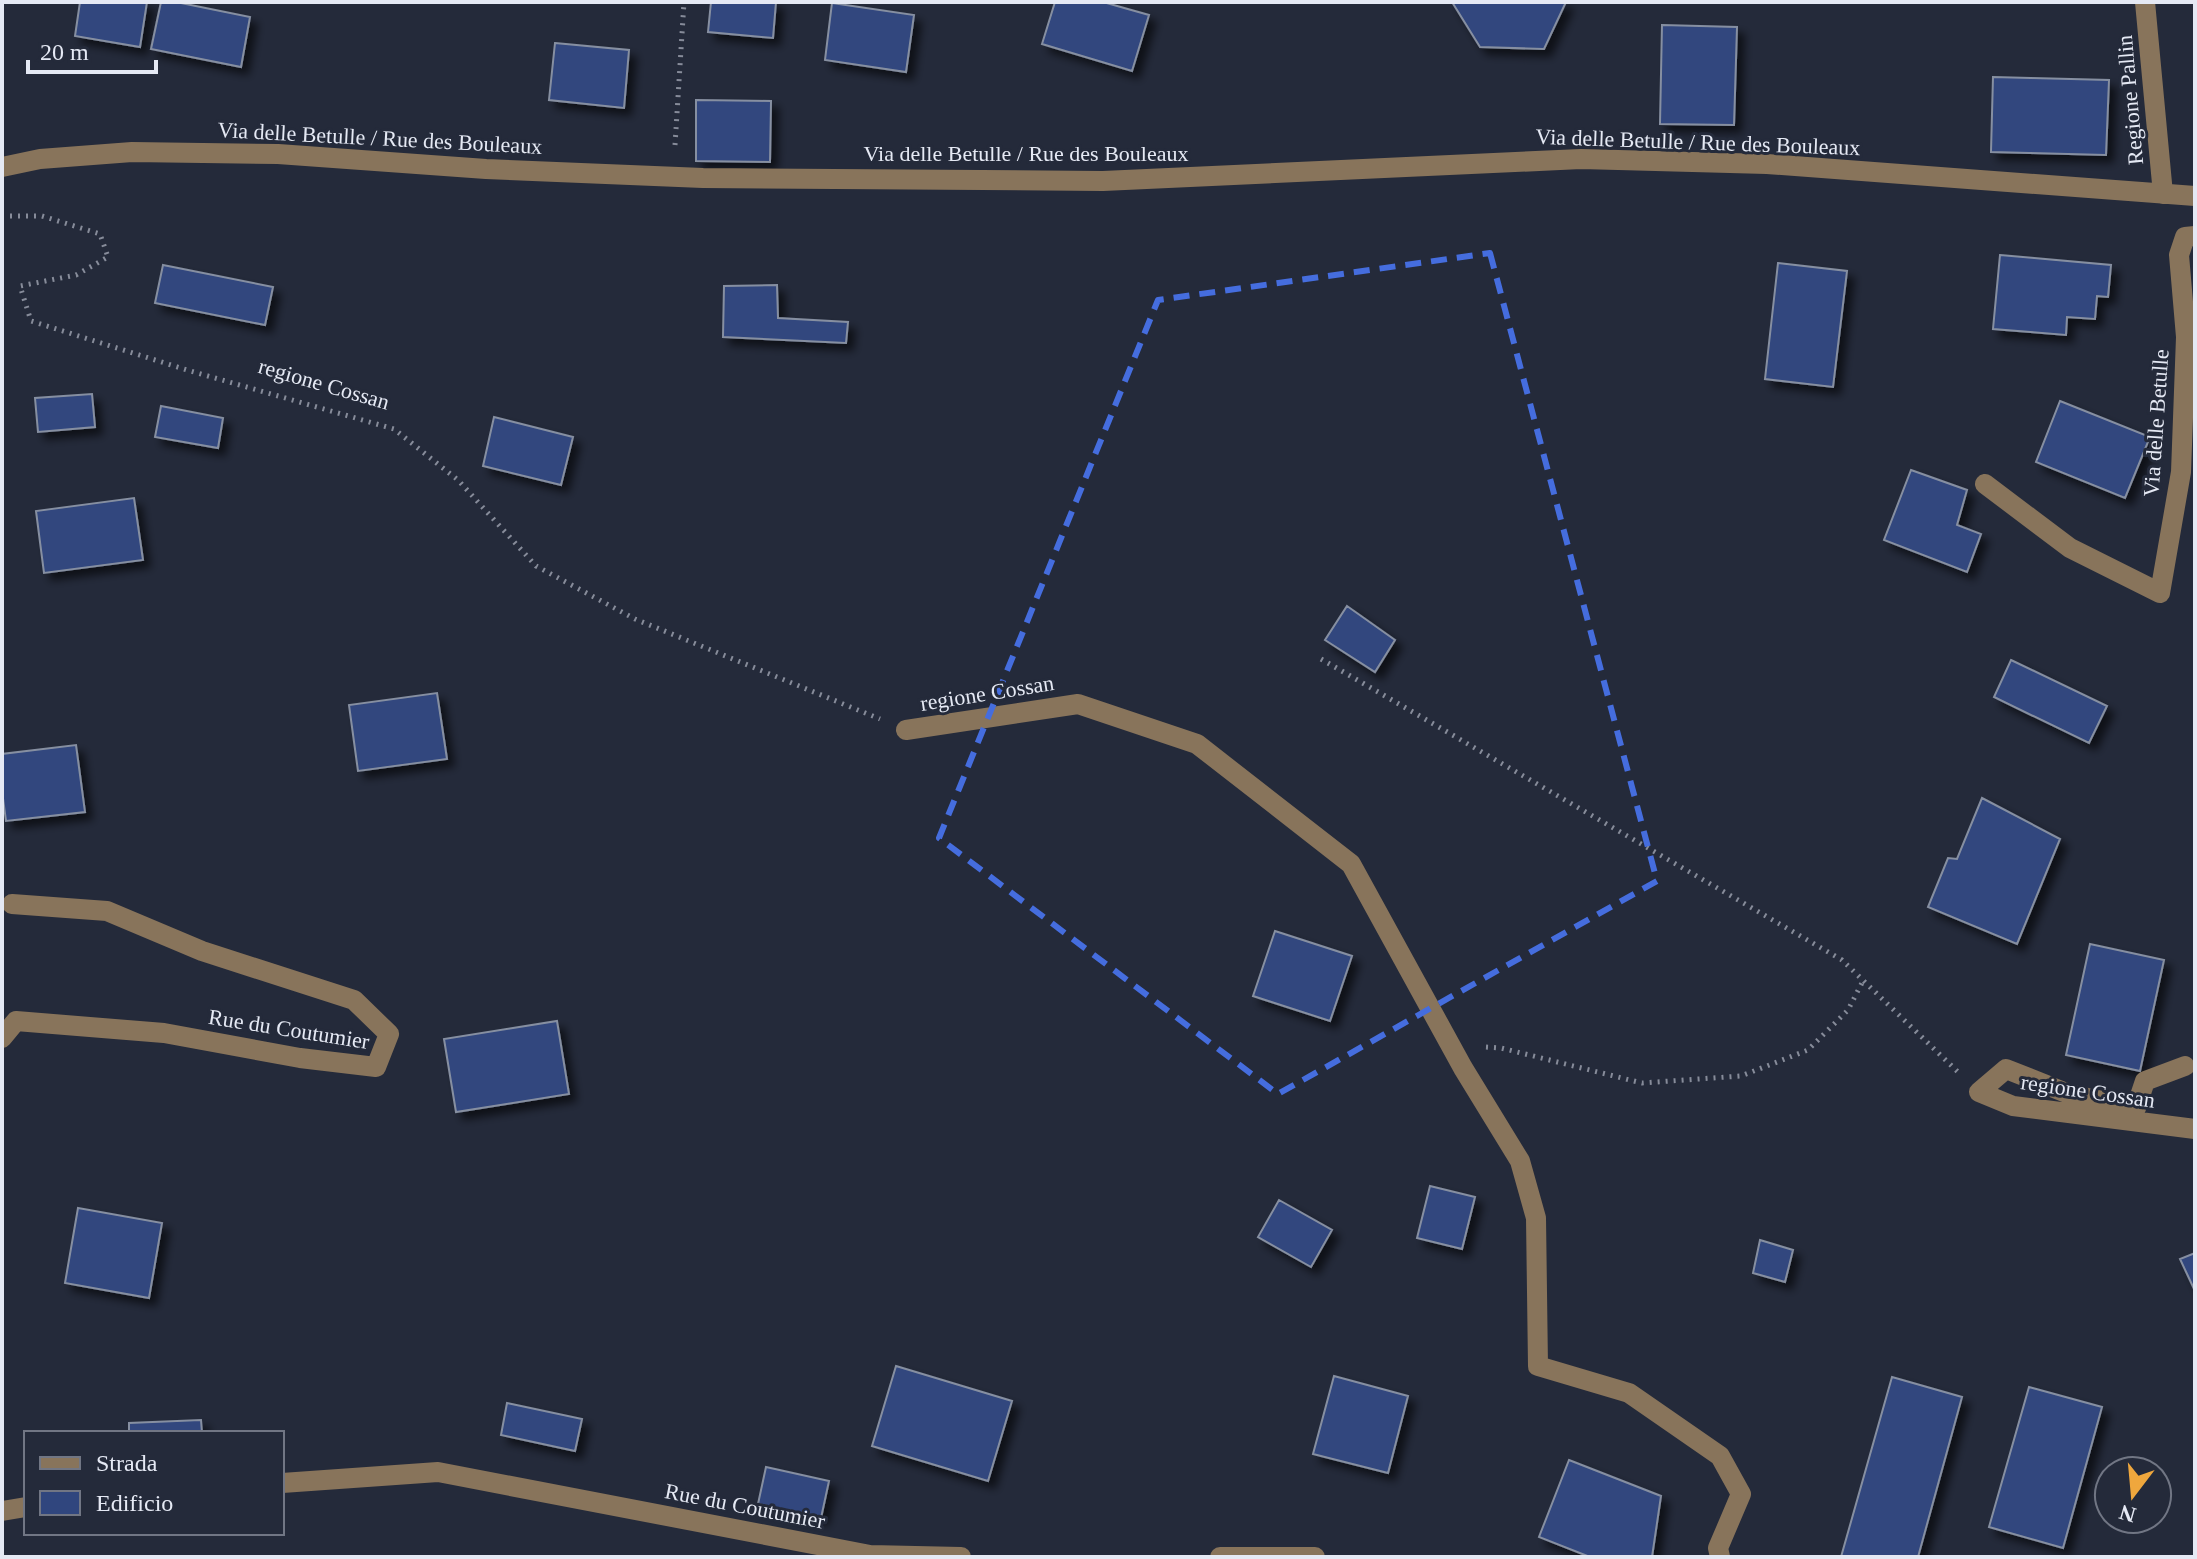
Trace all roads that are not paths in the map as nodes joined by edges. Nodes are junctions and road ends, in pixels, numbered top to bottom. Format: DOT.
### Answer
graph roads {
  1 [pos="2145,2"];
  2 [pos="2,167"];
  3 [pos="2163,194"];
  4 [pos="2195,196"];
  5 [pos="2195,236"];
  6 [pos="2190,341"];
  7 [pos="1985,484"];
  8 [pos="906,730"];
  9 [pos="12,904"];
  10 [pos="2,1038"];
  11 [pos="2185,1066"];
  12 [pos="2195,1129"];
  13 [pos="284,1483"];
  14 [pos="24,1507"];
  15 [pos="2,1511"];
  16 [pos="961,1557"];
  17 [pos="1220,1557"];
  18 [pos="1315,1557"];
  19 [pos="1720,1557"];
  1 -- 3 [label="street, Regione Pallin"];
  2 -- 3 [label="street, Via delle Betulle / Rue des Bouleaux"];
  3 -- 4 [label="street, Via delle Betulle / Rue des Bouleaux"];
  5 -- 6 [label="street, Via delle Betulle"];
  6 -- 7 [label="street, Via delle Betulle"];
  8 -- 19 [label="street, regione Cossan"];
  9 -- 10 [label="street, Rue du Coutumier"];
  11 -- 12 [label="street, regione Cossan"];
  13 -- 16 [label="street, Rue du Coutumier"];
  14 -- 15 [label="street"];
  17 -- 18 [label="street"];
}
